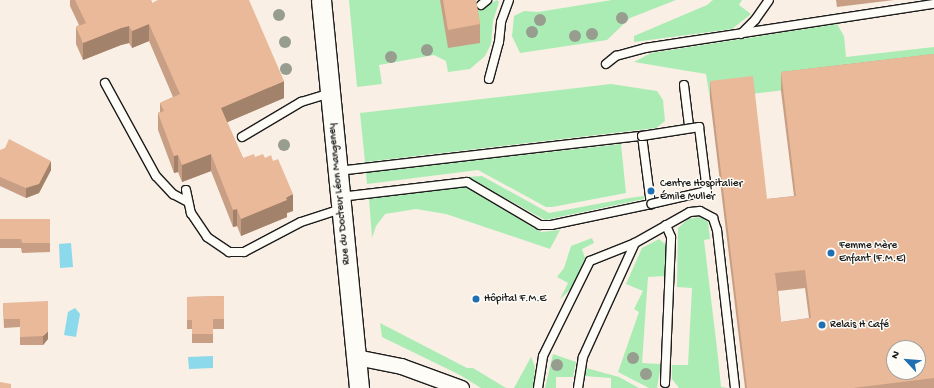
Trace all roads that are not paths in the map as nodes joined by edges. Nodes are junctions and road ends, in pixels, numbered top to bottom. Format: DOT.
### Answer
graph roads {
  1 [pos="321,0"];
  2 [pos="509,0"];
  3 [pos="770,0"];
  4 [pos="934,4"];
  5 [pos="741,34"];
  6 [pos="606,64"];
  7 [pos="489,79"];
  8 [pos="105,83"];
  9 [pos="684,85"];
  10 [pos="330,93"];
  11 [pos="689,123"];
  12 [pos="642,136"];
  13 [pos="242,137"];
  14 [pos="338,171"];
  15 [pos="186,190"];
  16 [pos="188,202"];
  17 [pos="341,203"];
  18 [pos="651,204"];
  19 [pos="666,225"];
  20 [pos="635,243"];
  21 [pos="356,357"];
  22 [pos="666,383"];
  23 [pos="359,388"];
  24 [pos="461,388"];
  25 [pos="538,388"];
  26 [pos="578,388"];
  27 [pos="735,388"];
  1 -- 10 [label="street, Rue du Docteur Léon Mangeney"];
  2 -- 7 [label="lane"];
  3 -- 5 [label="lane"];
  4 -- 5 [label="lane"];
  5 -- 6 [label="lane"];
  8 -- 16 [label="lane"];
  9 -- 11 [label="lane"];
  10 -- 13 [label="lane"];
  10 -- 14 [label="street, Rue du Docteur Léon Mangeney"];
  12 -- 14 [label="lane"];
  12 -- 18 [label="lane"];
  12 -- 18 [label="lane, bridge"];
  14 -- 17 [label="street, Rue du Docteur Léon Mangeney"];
  15 -- 16 [label="lane"];
  16 -- 17 [label="lane"];
  17 -- 18 [label="lane"];
  17 -- 21 [label="street, Rue du Docteur Léon Mangeney"];
  19 -- 20 [label="lane"];
  19 -- 22 [label="lane"];
  19 -- 27 [label="lane"];
  20 -- 25 [label="lane"];
  20 -- 26 [label="lane"];
  21 -- 23 [label="street, Rue du Docteur Léon Mangeney"];
  21 -- 24 [label="street"];
}
